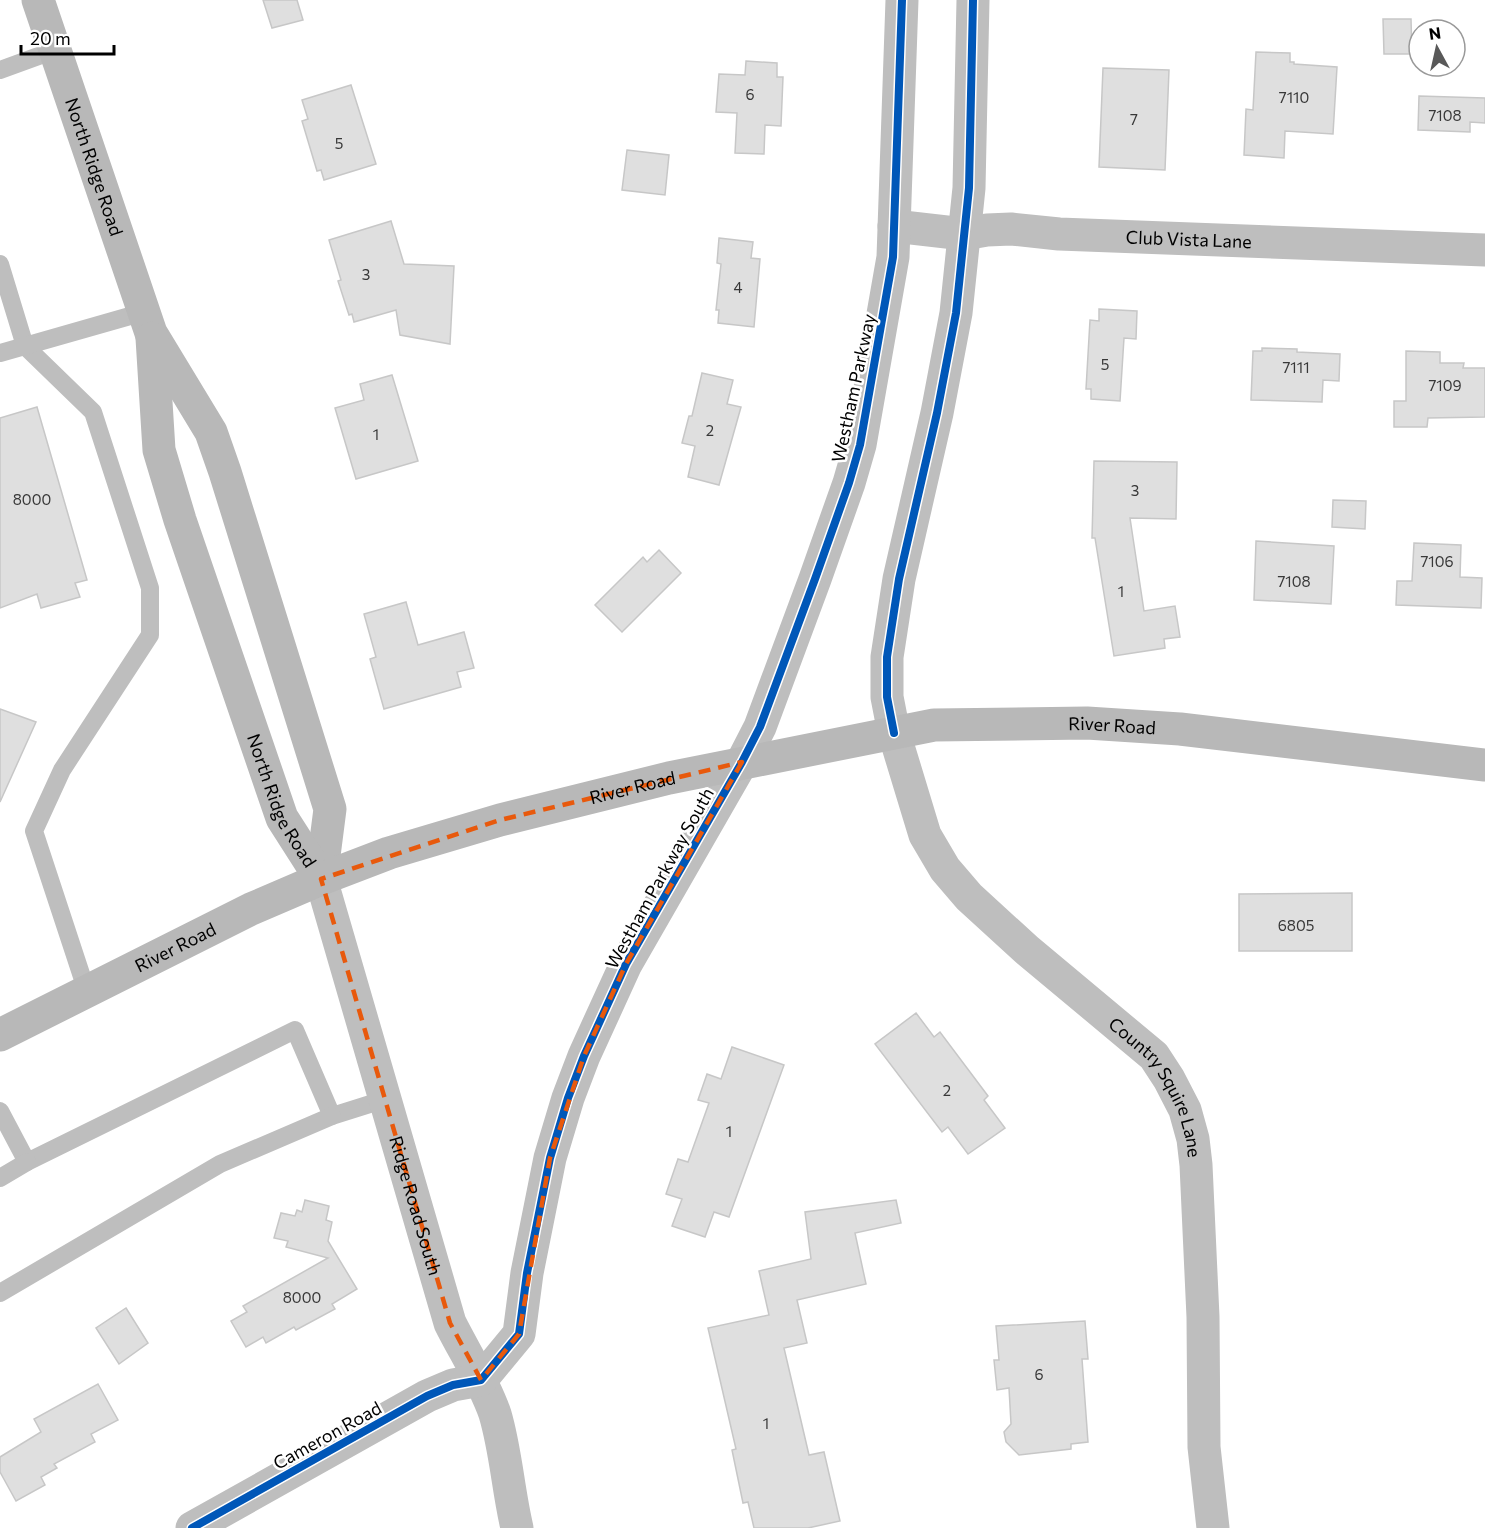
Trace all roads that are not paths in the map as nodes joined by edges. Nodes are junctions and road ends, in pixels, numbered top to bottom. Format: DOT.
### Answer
graph roads {
  1 [pos="38,0"];
  2 [pos="902,0"];
  3 [pos="973,0"];
  4 [pos="55,50"];
  5 [pos="0,70"];
  6 [pos="894,226"];
  7 [pos="964,234"];
  8 [pos="1485,250"];
  9 [pos="0,264"];
  10 [pos="148,322"];
  11 [pos="26,346"];
  12 [pos="0,353"];
  13 [pos="894,733"];
  14 [pos="742,762"];
  15 [pos="1485,765"];
  16 [pos="321,879"];
  17 [pos="87,992"];
  18 [pos="0,1035"];
  19 [pos="386,1100"];
  20 [pos="0,1111"];
  21 [pos="332,1116"];
  22 [pos="27,1162"];
  23 [pos="0,1178"];
  24 [pos="0,1293"];
  25 [pos="482,1380"];
  26 [pos="234,1517"];
  27 [pos="192,1528"];
  28 [pos="517,1528"];
  29 [pos="1213,1528"];
  1 -- 4 [label="main road, North Ridge Road"];
  2 -- 6 [label="street, Westham Parkway"];
  3 -- 7 [label="street"];
  4 -- 5 [label="lane"];
  4 -- 10 [label="main road, North Ridge Road"];
  6 -- 7 [label="street, Club Vista Lane"];
  6 -- 14 [label="street, Westham Parkway"];
  7 -- 8 [label="street, Club Vista Lane"];
  7 -- 13 [label="street"];
  9 -- 11 [label="lane"];
  10 -- 11 [label="lane"];
  10 -- 16 [label="main road, North Ridge Road"];
  10 -- 16 [label="main road, North Ridge Road"];
  11 -- 12 [label="lane"];
  11 -- 17 [label="lane"];
  13 -- 14 [label="main road, River Road"];
  13 -- 15 [label="main road, River Road"];
  13 -- 29 [label="street, Country Squire Lane"];
  14 -- 16 [label="main road, River Road"];
  14 -- 25 [label="street, Westham Parkway South"];
  16 -- 17 [label="main road, River Road"];
  16 -- 19 [label="street, Ridge Road South"];
  17 -- 18 [label="main road, River Road"];
  19 -- 21 [label="lane"];
  19 -- 25 [label="street, Ridge Road South"];
  20 -- 22 [label="lane"];
  21 -- 22 [label="lane"];
  21 -- 24 [label="lane"];
  22 -- 23 [label="lane"];
  25 -- 26 [label="street, Cameron Road"];
  25 -- 28 [label="street, Ridge Road South"];
  26 -- 27 [label="street, Cameron Road"];
}
